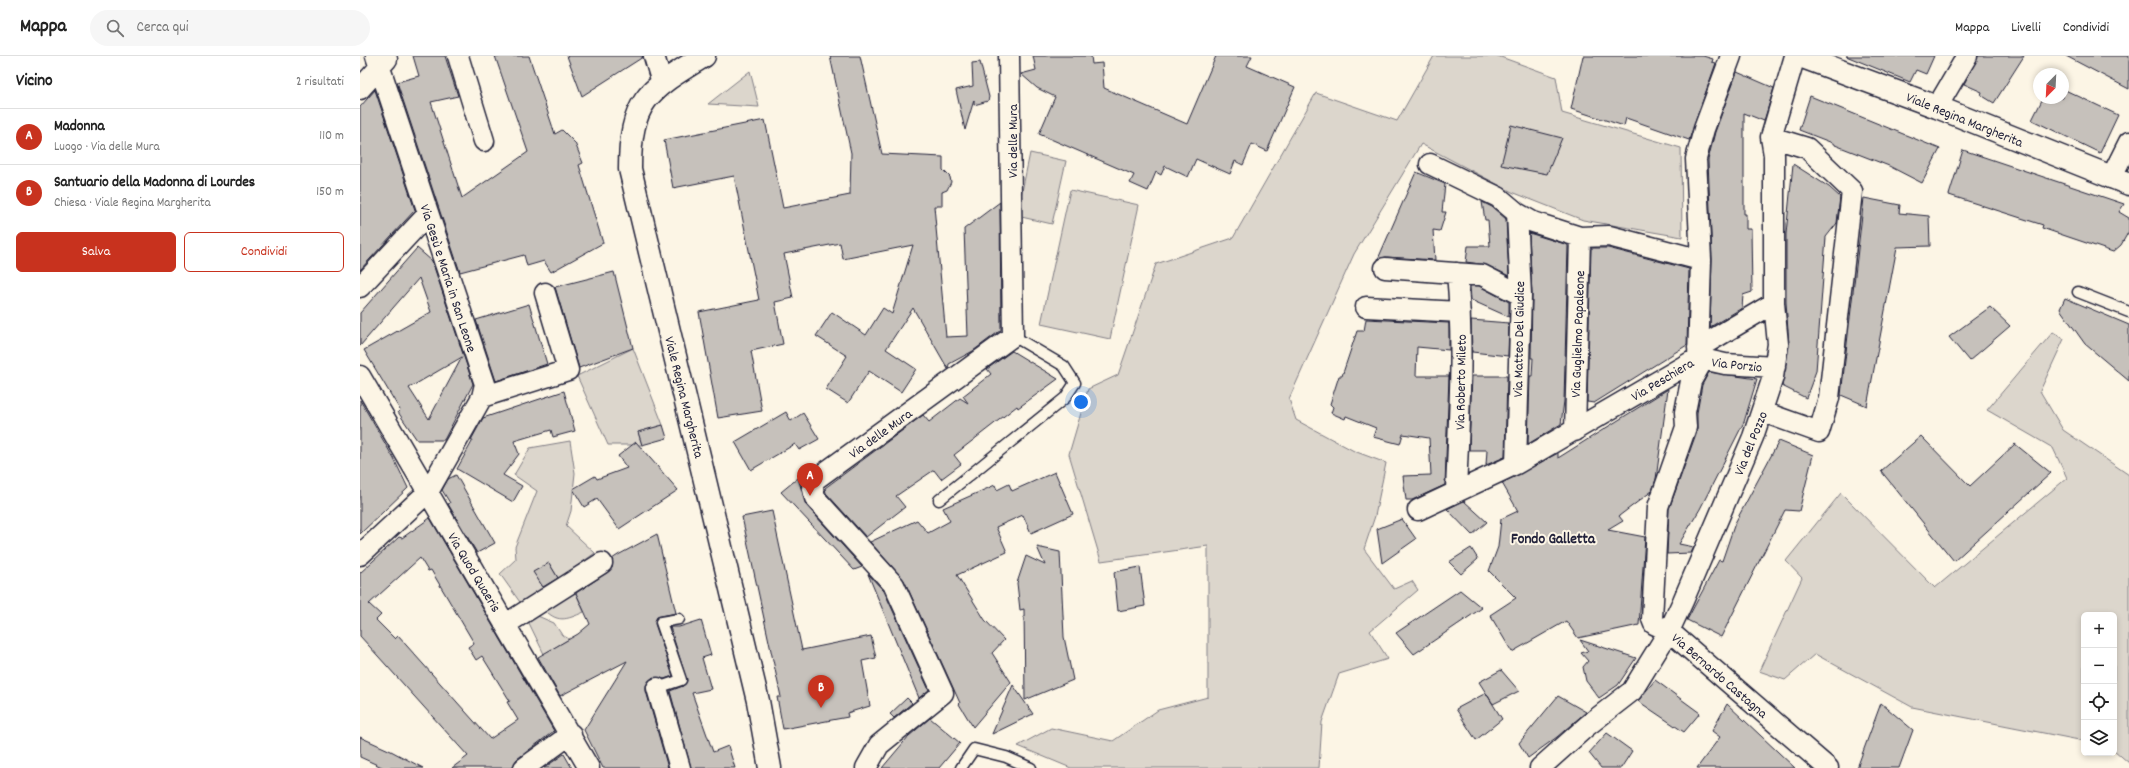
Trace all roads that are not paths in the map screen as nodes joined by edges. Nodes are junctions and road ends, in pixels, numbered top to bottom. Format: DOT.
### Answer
graph roads {
  1 [pos="458,56"];
  2 [pos="654,56"];
  3 [pos="704,56"];
  4 [pos="1010,56"];
  5 [pos="1731,56"];
  6 [pos="1801,56"];
  7 [pos="1967,56"];
  8 [pos="382,59"];
  9 [pos="662,82"];
  10 [pos="360,89"];
  11 [pos="1937,107"];
  12 [pos="1770,137"];
  13 [pos="484,141"];
  14 [pos="2129,142"];
  15 [pos="1430,164"];
  16 [pos="2120,181"];
  17 [pos="1517,213"];
  18 [pos="428,214"];
  19 [pos="1580,237"];
  20 [pos="1701,260"];
  21 [pos="1386,268"];
  22 [pos="1457,273"];
  23 [pos="360,288"];
  24 [pos="2078,292"];
  25 [pos="545,293"];
  26 [pos="1521,294"];
  27 [pos="1774,303"];
  28 [pos="1366,307"];
  29 [pos="1460,312"];
  30 [pos="2129,312"];
  31 [pos="1013,336"];
  32 [pos="1700,355"];
  33 [pos="1775,367"];
  34 [pos="360,376"];
  35 [pos="482,397"];
  36 [pos="1763,412"];
  37 [pos="1575,431"];
  38 [pos="1516,464"];
  39 [pos="1456,490"];
  40 [pos="428,492"];
  41 [pos="939,500"];
  42 [pos="1418,510"];
  43 [pos="360,555"];
  44 [pos="602,563"];
  45 [pos="679,618"];
  46 [pos="506,624"];
  47 [pos="1669,631"];
  48 [pos="658,688"];
  49 [pos="571,734"];
  50 [pos="524,768"];
  51 [pos="589,768"];
  52 [pos="680,768"];
  53 [pos="770,768"];
  54 [pos="866,768"];
  55 [pos="961,768"];
  56 [pos="1031,768"];
  57 [pos="1540,768"];
  58 [pos="1828,768"];
  1 -- 13 [label="street"];
  2 -- 9 [label="street"];
  3 -- 9 [label="main road, Viale Regina Margherita"];
  4 -- 31 [label="street, Via delle Mura"];
  5 -- 20 [label="street, Via Peschiera"];
  6 -- 11 [label="main road, Viale Regina Margherita"];
  6 -- 12 [label="street, Via del Pozzo"];
  7 -- 11 [label="street"];
  8 -- 10 [label="street"];
  8 -- 18 [label="street, Via Gesù e Maria in San Leone"];
  9 -- 53 [label="main road, Viale Regina Margherita"];
  11 -- 16 [label="main road, Viale Regina Margherita"];
  12 -- 27 [label="street, Via del Pozzo"];
  12 -- 36 [label="street"];
  14 -- 16 [label="street"];
  15 -- 17 [label="street"];
  17 -- 19 [label="street"];
  17 -- 26 [label="street, Via Matteo Del Giudice"];
  18 -- 23 [label="street"];
  18 -- 35 [label="street, Via Gesù e Maria in San Leone"];
  19 -- 20 [label="street"];
  19 -- 37 [label="street, Via Guglielmo Papaleone"];
  20 -- 32 [label="street, Via Peschiera"];
  21 -- 22 [label="street"];
  22 -- 26 [label="street"];
  22 -- 29 [label="street, Via Roberto Mileto"];
  24 -- 30 [label="lane"];
  25 -- 35 [label="street"];
  26 -- 38 [label="street, Via Matteo Del Giudice"];
  27 -- 32 [label="street"];
  27 -- 33 [label="street, Via del Pozzo"];
  28 -- 29 [label="street"];
  29 -- 39 [label="street, Via Roberto Mileto"];
  31 -- 41 [label="lane"];
  31 -- 54 [label="street, Via delle Mura"];
  32 -- 33 [label="street, Via Porzio"];
  32 -- 37 [label="street, Via Peschiera"];
  32 -- 47 [label="street, Via Bernardo Castagna"];
  33 -- 36 [label="street, Via del Pozzo"];
  34 -- 40 [label="street, Via Quod Quaeris"];
  35 -- 40 [label="street, Via Gesù e Maria in San Leone"];
  36 -- 47 [label="street, Via del Pozzo"];
  37 -- 38 [label="street, Via Peschiera"];
  38 -- 39 [label="street, Via Peschiera"];
  39 -- 42 [label="street, Via Peschiera"];
  40 -- 43 [label="street, Via Gesù e Maria in San Leone"];
  40 -- 46 [label="street, Via Quod Quaeris"];
  44 -- 46 [label="street"];
  45 -- 48 [label="lane"];
  46 -- 49 [label="street, Via Quod Quaeris"];
  47 -- 57 [label="street, Via del Pozzo"];
  47 -- 58 [label="street, Via Bernardo Castagna"];
  48 -- 52 [label="street"];
  49 -- 50 [label="street"];
  49 -- 51 [label="street, Via Quod Quaeris"];
  55 -- 56 [label="lane"];
}
